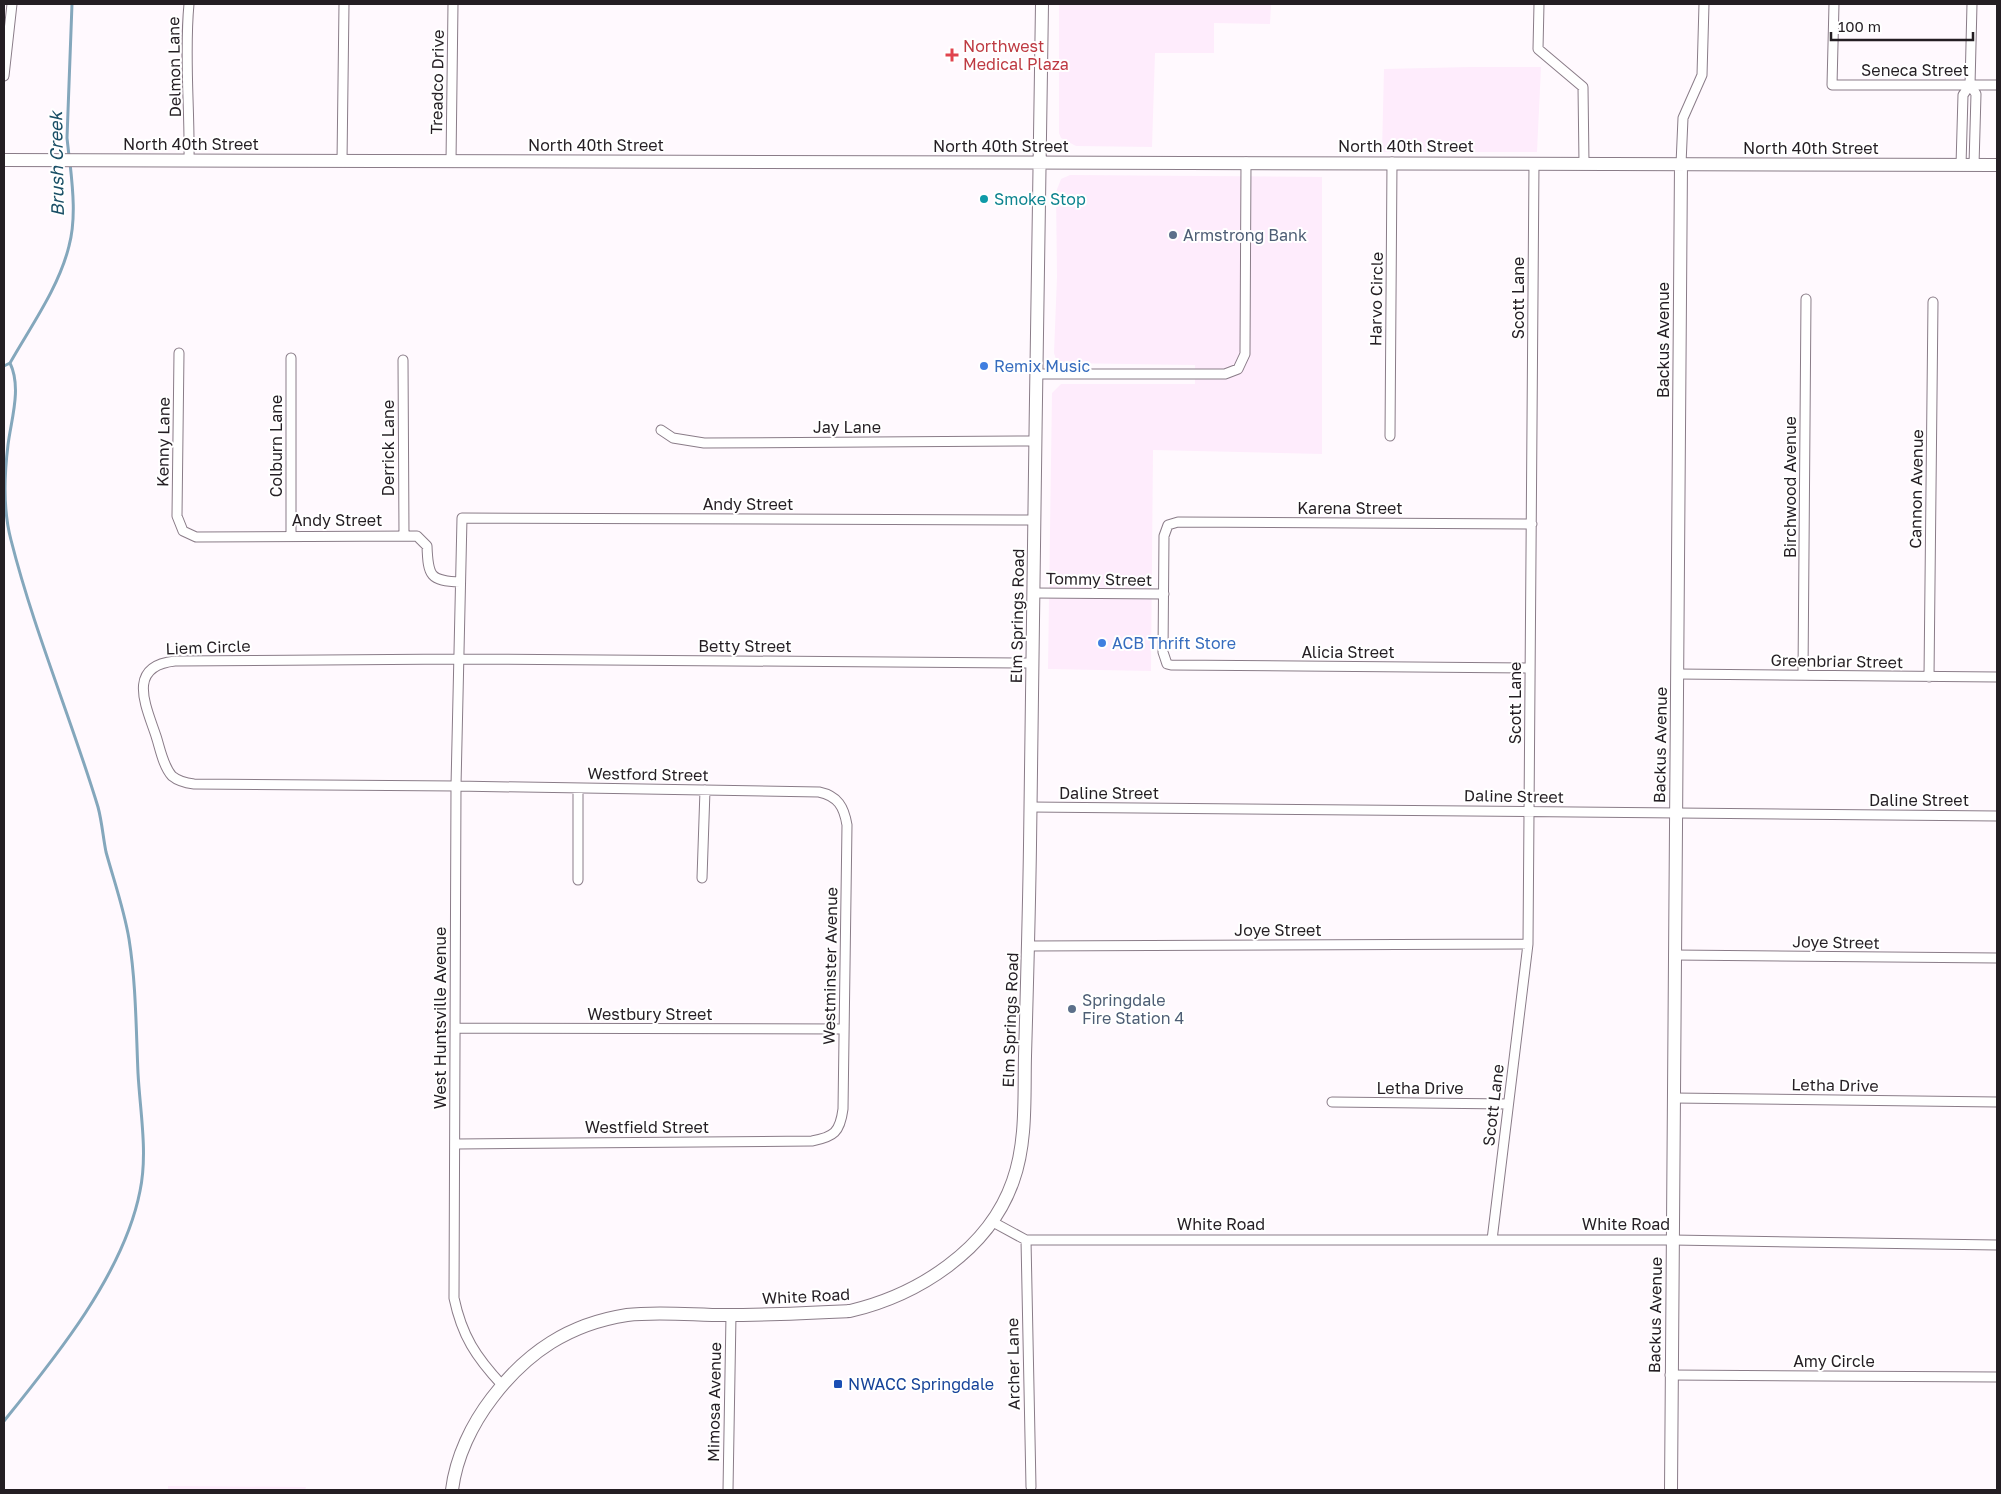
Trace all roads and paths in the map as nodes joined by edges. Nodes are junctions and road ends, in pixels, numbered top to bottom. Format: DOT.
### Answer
graph roads {
  1 [pos="12,4"];
  2 [pos="189,4"];
  3 [pos="344,4"];
  4 [pos="453,4"];
  5 [pos="1042,4"];
  6 [pos="1539,4"];
  7 [pos="1704,4"];
  8 [pos="1834,4"];
  9 [pos="1972,4"];
  10 [pos="4,76"];
  11 [pos="1970,85"];
  12 [pos="1997,86"];
  13 [pos="4,160"];
  14 [pos="189,161"];
  15 [pos="342,161"];
  16 [pos="451,161"];
  17 [pos="1246,162"];
  18 [pos="1392,162"];
  19 [pos="1039,163"];
  20 [pos="1534,163"];
  21 [pos="1584,163"];
  22 [pos="1681,164"];
  23 [pos="1968,165"];
  24 [pos="1997,165"];
  25 [pos="1806,299"];
  26 [pos="1933,302"];
  27 [pos="179,353"];
  28 [pos="291,358"];
  29 [pos="403,360"];
  30 [pos="1036,374"];
  31 [pos="661,430"];
  32 [pos="1390,436"];
  33 [pos="1036,442"];
  34 [pos="462,518"];
  35 [pos="1034,520"];
  36 [pos="1532,524"];
  37 [pos="183,531"];
  38 [pos="291,535"];
  39 [pos="404,535"];
  40 [pos="460,582"];
  41 [pos="1034,593"];
  42 [pos="1164,594"];
  43 [pos="458,659"];
  44 [pos="1032,663"];
  45 [pos="1530,668"];
  46 [pos="1677,674"];
  47 [pos="1803,675"];
  48 [pos="1929,677"];
  49 [pos="1997,677"];
  50 [pos="456,786"];
  51 [pos="578,788"];
  52 [pos="705,790"];
  53 [pos="838,801"];
  54 [pos="1030,807"];
  55 [pos="1529,811"];
  56 [pos="1675,813"];
  57 [pos="1997,816"];
  58 [pos="702,878"];
  59 [pos="578,880"];
  60 [pos="1528,944"];
  61 [pos="1029,946"];
  62 [pos="1674,955"];
  63 [pos="1997,958"];
  64 [pos="456,1028"];
  65 [pos="844,1029"];
  66 [pos="1673,1098"];
  67 [pos="1332,1102"];
  68 [pos="1997,1102"];
  69 [pos="1508,1104"];
  70 [pos="836,1133"];
  71 [pos="456,1144"];
  72 [pos="991,1221"];
  73 [pos="1026,1240"];
  74 [pos="1492,1240"];
  75 [pos="1672,1240"];
  76 [pos="1997,1245"];
  77 [pos="730,1315"];
  78 [pos="1670,1375"];
  79 [pos="1997,1377"];
  80 [pos="502,1385"];
  81 [pos="1031,1487"];
  82 [pos="452,1490"];
  83 [pos="728,1490"];
  84 [pos="1671,1490"];
  1 -- 10 [label="street"];
  2 -- 14 [label="street, Delmon Lane"];
  3 -- 15 [label="street"];
  4 -- 16 [label="street, Treadco Drive"];
  5 -- 19 [label="street, Elm Springs Road"];
  6 -- 21 [label="street"];
  7 -- 22 [label="street, Backus Avenue"];
  8 -- 11 [label="street, Seneca Street"];
  9 -- 11 [label="street"];
  11 -- 12 [label="street, Seneca Street"];
  11 -- 23 [label="street"];
  13 -- 14 [label="street, North 40th Street"];
  14 -- 15 [label="street, North 40th Street"];
  15 -- 16 [label="street, North 40th Street"];
  16 -- 19 [label="street, North 40th Street"];
  17 -- 18 [label="street, North 40th Street"];
  17 -- 19 [label="street, North 40th Street"];
  17 -- 30 [label="street"];
  18 -- 20 [label="street, North 40th Street"];
  18 -- 32 [label="street, Harvo Circle"];
  19 -- 30 [label="street, Elm Springs Road"];
  20 -- 21 [label="street, North 40th Street"];
  20 -- 36 [label="street, Scott Lane"];
  21 -- 22 [label="street, North 40th Street"];
  22 -- 23 [label="street, North 40th Street"];
  22 -- 46 [label="street, Backus Avenue"];
  23 -- 24 [label="street, North 40th Street"];
  25 -- 47 [label="street, Birchwood Avenue"];
  26 -- 48 [label="street, Cannon Avenue"];
  27 -- 37 [label="street, Kenny Lane"];
  28 -- 38 [label="street, Colburn Lane"];
  29 -- 39 [label="street, Derrick Lane"];
  30 -- 33 [label="street, Elm Springs Road"];
  31 -- 33 [label="street, Jay Lane"];
  33 -- 35 [label="street, Elm Springs Road"];
  34 -- 35 [label="street, Andy Street"];
  34 -- 40 [label="street, West Huntsville Avenue"];
  35 -- 41 [label="street, Elm Springs Road"];
  36 -- 42 [label="street, Karena Street"];
  36 -- 45 [label="street, Scott Lane"];
  37 -- 38 [label="street, Andy Street"];
  38 -- 39 [label="street, Andy Street"];
  39 -- 40 [label="street, Andy Street"];
  40 -- 43 [label="street, West Huntsville Avenue"];
  41 -- 42 [label="street, Tommy Street"];
  41 -- 44 [label="street, Elm Springs Road"];
  42 -- 45 [label="street, Alicia Street"];
  43 -- 44 [label="street, Betty Street"];
  43 -- 50 [label="street, West Huntsville Avenue"];
  43 -- 50 [label="street, Liem Circle"];
  44 -- 54 [label="street, Elm Springs Road"];
  45 -- 55 [label="street, Scott Lane"];
  46 -- 47 [label="street, Greenbriar Street"];
  46 -- 56 [label="street, Backus Avenue"];
  47 -- 48 [label="street, Greenbriar Street"];
  48 -- 49 [label="street, Greenbriar Street"];
  50 -- 51 [label="street, Westford Street"];
  50 -- 64 [label="street, West Huntsville Avenue"];
  51 -- 52 [label="street, Westford Street"];
  51 -- 59 [label="street"];
  52 -- 53 [label="street, Westford Street"];
  52 -- 58 [label="street"];
  53 -- 65 [label="street, Westminster Avenue"];
  54 -- 55 [label="street, Daline Street"];
  54 -- 61 [label="street, Elm Springs Road"];
  55 -- 56 [label="street, Daline Street"];
  55 -- 60 [label="street, Scott Lane"];
  56 -- 57 [label="street, Daline Street"];
  56 -- 62 [label="street, Backus Avenue"];
  60 -- 61 [label="street, Joye Street"];
  60 -- 69 [label="street, Scott Lane"];
  61 -- 72 [label="street, Elm Springs Road"];
  62 -- 63 [label="street, Joye Street"];
  62 -- 66 [label="street, Backus Avenue"];
  64 -- 65 [label="street, Westbury Street"];
  64 -- 71 [label="street, West Huntsville Avenue"];
  65 -- 70 [label="street, Westminster Avenue"];
  66 -- 68 [label="street, Letha Drive"];
  66 -- 75 [label="street, Backus Avenue"];
  67 -- 69 [label="street, Letha Drive"];
  69 -- 74 [label="street, Scott Lane"];
  70 -- 71 [label="street, Westfield Street"];
  71 -- 80 [label="street, West Huntsville Avenue"];
  72 -- 73 [label="street, White Road"];
  72 -- 77 [label="street, White Road"];
  73 -- 74 [label="street, White Road"];
  73 -- 81 [label="street, Archer Lane"];
  74 -- 75 [label="street, White Road"];
  75 -- 76 [label="street, White Road"];
  75 -- 78 [label="street, Backus Avenue"];
  77 -- 80 [label="street, White Road"];
  77 -- 83 [label="street, Mimosa Avenue"];
  78 -- 79 [label="street, Amy Circle"];
  78 -- 84 [label="street, Backus Avenue"];
  80 -- 82 [label="street"];
}
